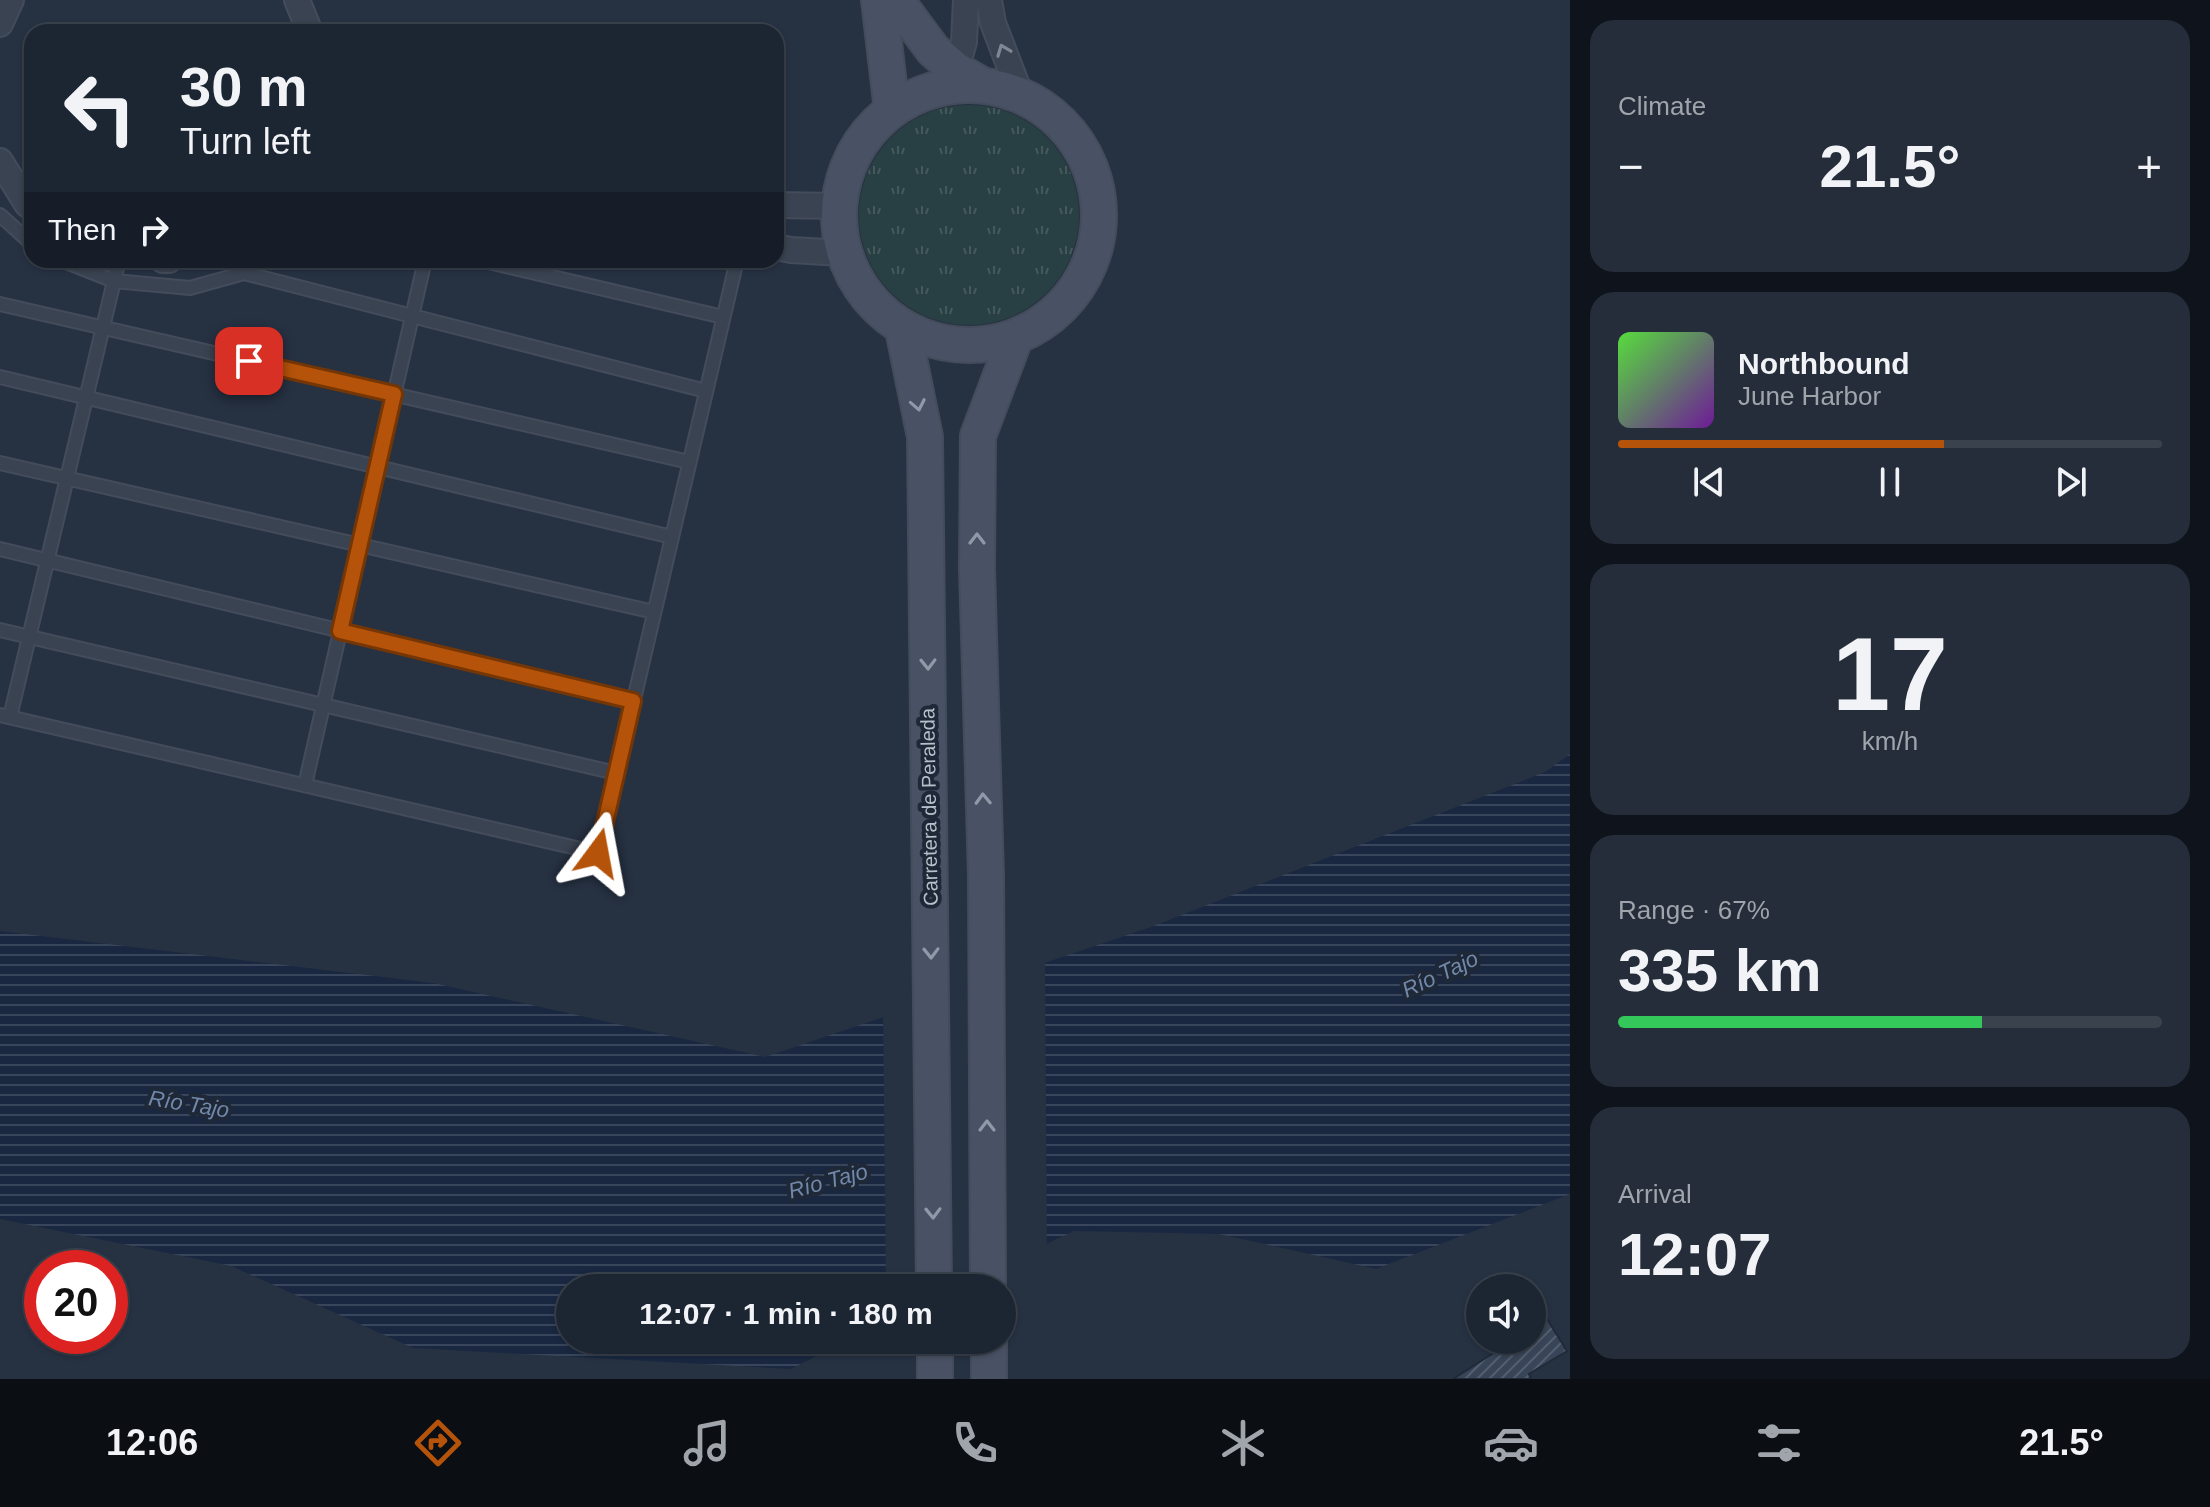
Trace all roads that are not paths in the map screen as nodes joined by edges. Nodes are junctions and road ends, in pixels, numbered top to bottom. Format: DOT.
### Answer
graph roads {
  1 [pos="11,0"];
  2 [pos="298,0"];
  3 [pos="879,0"];
  4 [pos="896,0"];
  5 [pos="966,0"];
  6 [pos="989,0"];
  7 [pos="0,24"];
  8 [pos="307,24"];
  9 [pos="963,80"];
  10 [pos="1021,96"];
  11 [pos="892,110"];
  12 [pos="0,161"];
  13 [pos="24,199"];
  14 [pos="784,205"];
  15 [pos="839,206"];
  16 [pos="3,220"];
  17 [pos="24,237"];
  18 [pos="784,249"];
  19 [pos="843,253"];
  20 [pos="81,268"];
  21 [pos="117,268"];
  22 [pos="251,268"];
  23 [pos="423,268"];
  24 [pos="514,268"];
  25 [pos="735,268"];
  26 [pos="244,273"];
  27 [pos="114,281"];
  28 [pos="0,304"];
  29 [pos="412,316"];
  30 [pos="723,317"];
  31 [pos="103,327"];
  32 [pos="903,329"];
  33 [pos="1015,338"];
  34 [pos="0,377"];
  35 [pos="706,391"];
  36 [pos="394,394"];
  37 [pos="86,398"];
  38 [pos="689,462"];
  39 [pos="0,463"];
  40 [pos="378,467"];
  41 [pos="67,478"];
  42 [pos="672,537"];
  43 [pos="360,545"];
  44 [pos="0,549"];
  45 [pos="47,560"];
  46 [pos="654,612"];
  47 [pos="0,630"];
  48 [pos="340,631"];
  49 [pos="29,637"];
  50 [pos="633,701"];
  51 [pos="323,705"];
  52 [pos="5,716"];
  53 [pos="616,773"];
  54 [pos="305,785"];
  55 [pos="934,1274"];
  56 [pos="988,1274"];
  57 [pos="935,1354"];
  58 [pos="989,1354"];
  59 [pos="935,1379"];
  60 [pos="989,1379"];
  1 -- 7 [label="street"];
  2 -- 8 [label="street"];
  3 -- 11 [label="main road"];
  4 -- 9 [label="main road"];
  5 -- 9 [label="street"];
  10 -- 6 [label="street, one-way"];
  9 -- 10 [label="main road"];
  9 -- 11 [label="main road"];
  10 -- 33 [label="main road"];
  11 -- 15 [label="main road"];
  12 -- 13 [label="street"];
  14 -- 15 [label="street"];
  15 -- 19 [label="main road"];
  16 -- 17 [label="lane"];
  18 -- 19 [label="street"];
  19 -- 32 [label="main road"];
  20 -- 27 [label="lane"];
  21 -- 27 [label="lane"];
  22 -- 26 [label="lane"];
  23 -- 29 [label="lane"];
  24 -- 30 [label="lane"];
  25 -- 30 [label="lane"];
  26 -- 27 [label="lane"];
  26 -- 29 [label="lane"];
  27 -- 31 [label="lane"];
  28 -- 31 [label="lane"];
  29 -- 35 [label="lane"];
  29 -- 36 [label="lane"];
  30 -- 35 [label="lane"];
  31 -- 36 [label="lane"];
  31 -- 37 [label="lane"];
  32 -- 33 [label="main road"];
  32 -- 55 [label="main road, Carretera de Peraleda, one-way"];
  56 -- 33 [label="main road, one-way"];
  34 -- 37 [label="lane"];
  35 -- 38 [label="lane"];
  36 -- 38 [label="lane"];
  36 -- 40 [label="lane"];
  37 -- 40 [label="lane"];
  37 -- 41 [label="lane"];
  38 -- 42 [label="lane"];
  39 -- 41 [label="lane"];
  40 -- 42 [label="lane"];
  40 -- 43 [label="lane"];
  41 -- 43 [label="lane"];
  41 -- 45 [label="lane"];
  42 -- 46 [label="lane"];
  43 -- 46 [label="lane"];
  43 -- 48 [label="lane"];
  44 -- 45 [label="lane"];
  45 -- 48 [label="lane"];
  45 -- 49 [label="lane"];
  46 -- 50 [label="lane"];
  47 -- 49 [label="lane"];
  48 -- 50 [label="lane"];
  48 -- 51 [label="lane"];
  49 -- 51 [label="lane"];
  49 -- 52 [label="lane"];
  50 -- 53 [label="lane"];
  51 -- 53 [label="lane"];
  51 -- 54 [label="lane"];
  52 -- 54 [label="lane"];
  53 -- 54 [label="lane"];
  57 -- 59 [label="main road"];
  58 -- 60 [label="main road"];
}
